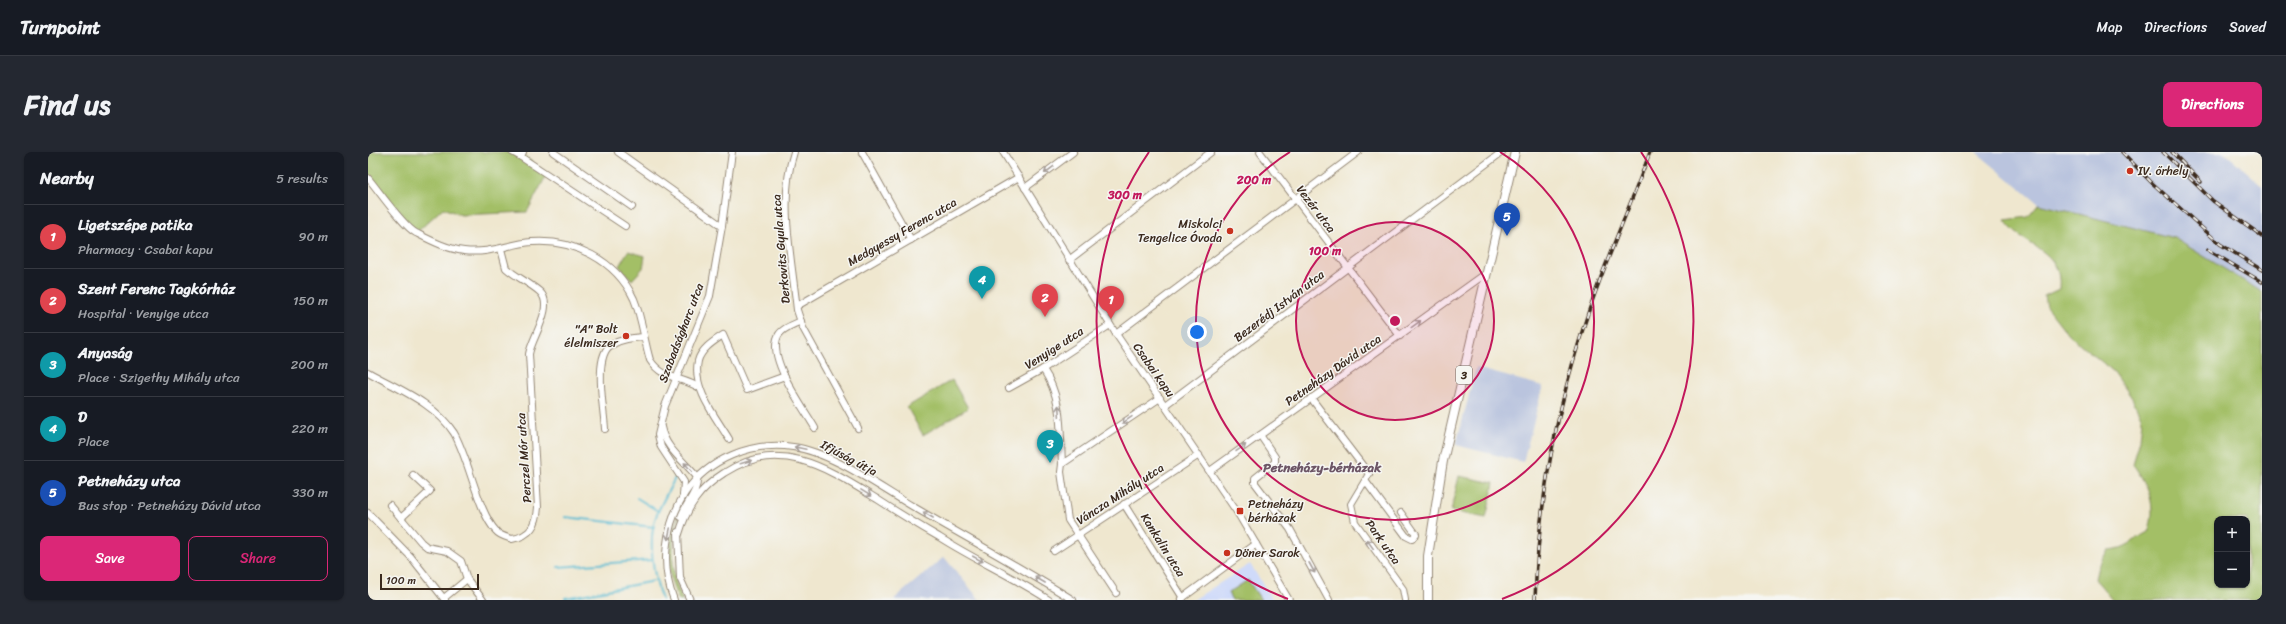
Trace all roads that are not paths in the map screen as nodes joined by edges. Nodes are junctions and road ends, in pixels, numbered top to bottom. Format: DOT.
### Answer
graph roads {
  1 [pos="512,152"];
  2 [pos="553,152"];
  3 [pos="732,152"];
  4 [pos="794,152"];
  5 [pos="862,152"];
  6 [pos="1003,152"];
  7 [pos="1073,152"];
  8 [pos="1211,152"];
  9 [pos="1260,152"];
  10 [pos="1358,152"];
  11 [pos="1502,152"];
  12 [pos="1515,152"];
  13 [pos="620,153"];
  14 [pos="522,154"];
  15 [pos="1019,177"];
  16 [pos="368,178"];
  17 [pos="1025,188"];
  18 [pos="1294,200"];
  19 [pos="632,207"];
  20 [pos="625,226"];
  21 [pos="722,226"];
  22 [pos="911,240"];
  23 [pos="501,249"];
  24 [pos="1069,260"];
  25 [pos="1347,269"];
  26 [pos="1488,272"];
  27 [pos="797,306"];
  28 [pos="801,321"];
  29 [pos="1110,325"];
  30 [pos="1116,334"];
  31 [pos="1400,336"];
  32 [pos="644,337"];
  33 [pos="1043,369"];
  34 [pos="368,372"];
  35 [pos="785,376"];
  36 [pos="677,377"];
  37 [pos="700,388"];
  38 [pos="1009,388"];
  39 [pos="1160,398"];
  40 [pos="1311,398"];
  41 [pos="1165,405"];
  42 [pos="661,425"];
  43 [pos="815,428"];
  44 [pos="858,428"];
  45 [pos="605,429"];
  46 [pos="1260,435"];
  47 [pos="730,439"];
  48 [pos="665,455"];
  49 [pos="1199,456"];
  50 [pos="1062,464"];
  51 [pos="1210,471"];
  52 [pos="413,475"];
  53 [pos="696,481"];
  54 [pos="711,482"];
  55 [pos="1366,482"];
  56 [pos="683,498"];
  57 [pos="1124,504"];
  58 [pos="390,505"];
  59 [pos="368,513"];
  60 [pos="1401,513"];
  61 [pos="401,518"];
  62 [pos="679,534"];
  63 [pos="1078,535"];
  64 [pos="1256,544"];
  65 [pos="1054,551"];
  66 [pos="467,579"];
  67 [pos="1054,588"];
  68 [pos="1116,593"];
  69 [pos="444,599"];
  70 [pos="1181,599"];
  71 [pos="483,600"];
  72 [pos="674,600"];
  73 [pos="690,600"];
  74 [pos="1049,600"];
  75 [pos="1070,600"];
  76 [pos="1073,600"];
  77 [pos="1289,600"];
  78 [pos="1329,600"];
  79 [pos="1405,600"];
  80 [pos="1428,600"];
  1 -- 14 [label="street"];
  2 -- 19 [label="street"];
  3 -- 21 [label="street, Szabadságharc utca"];
  4 -- 27 [label="street, Derkovits Gyula utca"];
  5 -- 22 [label="street"];
  6 -- 15 [label="street, Csabai kapu"];
  7 -- 17 [label="street, one-way"];
  8 -- 24 [label="street"];
  9 -- 18 [label="street, Vezér utca"];
  10 -- 18 [label="street"];
  11 -- 25 [label="street, Bezerédj István utca"];
  12 -- 26 [label="main road, 3"];
  13 -- 21 [label="street"];
  14 -- 20 [label="street"];
  15 -- 17 [label="street, Csabai kapu"];
  15 -- 22 [label="street, Medgyessy Ferenc utca"];
  16 -- 23 [label="street"];
  17 -- 24 [label="street, Csabai kapu"];
  18 -- 25 [label="street, Vezér utca"];
  18 -- 30 [label="street"];
  21 -- 36 [label="street, Szabadságharc utca"];
  22 -- 27 [label="street, Medgyessy Ferenc utca"];
  23 -- 32 [label="street"];
  23 -- 34 [label="street, Perczel Mór utca"];
  24 -- 29 [label="street, Csabai kapu"];
  25 -- 31 [label="street, Vezér utca"];
  25 -- 41 [label="street, Bezerédj István utca"];
  31 -- 26 [label="street, Petneházy Dávid utca, one-way"];
  26 -- 80 [label="main road, 3"];
  27 -- 28 [label="street, Derkovits Gyula utca"];
  28 -- 35 [label="street"];
  28 -- 44 [label="street, Derkovits Gyula utca"];
  29 -- 30 [label="street, Csabai kapu"];
  29 -- 33 [label="street, Venyige utca"];
  30 -- 39 [label="street, Csabai kapu"];
  31 -- 40 [label="street, Petneházy Dávid utca"];
  32 -- 36 [label="street"];
  32 -- 45 [label="street"];
  33 -- 38 [label="street, Venyige utca"];
  50 -- 33 [label="street, one-way"];
  35 -- 37 [label="street"];
  35 -- 43 [label="street"];
  36 -- 37 [label="street"];
  36 -- 42 [label="street, Szabadságharc utca"];
  37 -- 47 [label="street"];
  39 -- 41 [label="street, Csabai kapu"];
  39 -- 50 [label="street, one-way"];
  40 -- 46 [label="street, Petneházy Dávid utca"];
  40 -- 55 [label="street"];
  41 -- 49 [label="street, Csabai kapu"];
  42 -- 48 [label="street, Szabadságharc utca"];
  53 -- 42 [label="street, one-way"];
  51 -- 46 [label="street, Petneházy Dávid utca, one-way"];
  46 -- 78 [label="street, one-way"];
  48 -- 53 [label="street, Szabadságharc utca"];
  48 -- 56 [label="street, Szabadságharc utca"];
  49 -- 51 [label="street, Csabai kapu"];
  49 -- 57 [label="street, Váncza Mihály utca"];
  50 -- 63 [label="street"];
  51 -- 64 [label="street, Csabai kapu"];
  52 -- 61 [label="street"];
  53 -- 54 [label="street"];
  53 -- 56 [label="street, Ifjúság útja"];
  53 -- 62 [label="street, Ifjúság útja"];
  67 -- 53 [label="street, Ifjúság útja, one-way"];
  54 -- 62 [label="street, Ifjúság útja"];
  54 -- 74 [label="street, Ifjúság útja, one-way"];
  55 -- 60 [label="street"];
  79 -- 55 [label="street, Park utca, one-way"];
  56 -- 72 [label="street, Ifjúság útja, one-way"];
  57 -- 63 [label="street, Váncza Mihály utca"];
  57 -- 70 [label="street, Kankalin utca"];
  58 -- 61 [label="street"];
  59 -- 69 [label="street"];
  61 -- 66 [label="street"];
  62 -- 73 [label="street, Ifjúság útja"];
  63 -- 65 [label="street, Váncza Mihály utca"];
  63 -- 68 [label="street"];
  64 -- 70 [label="street"];
  64 -- 77 [label="street, Csabai kapu"];
  66 -- 69 [label="street"];
  66 -- 71 [label="street"];
  67 -- 75 [label="street, Ifjúság útja"];
  67 -- 76 [label="street, Ifjúság útja"];
}
